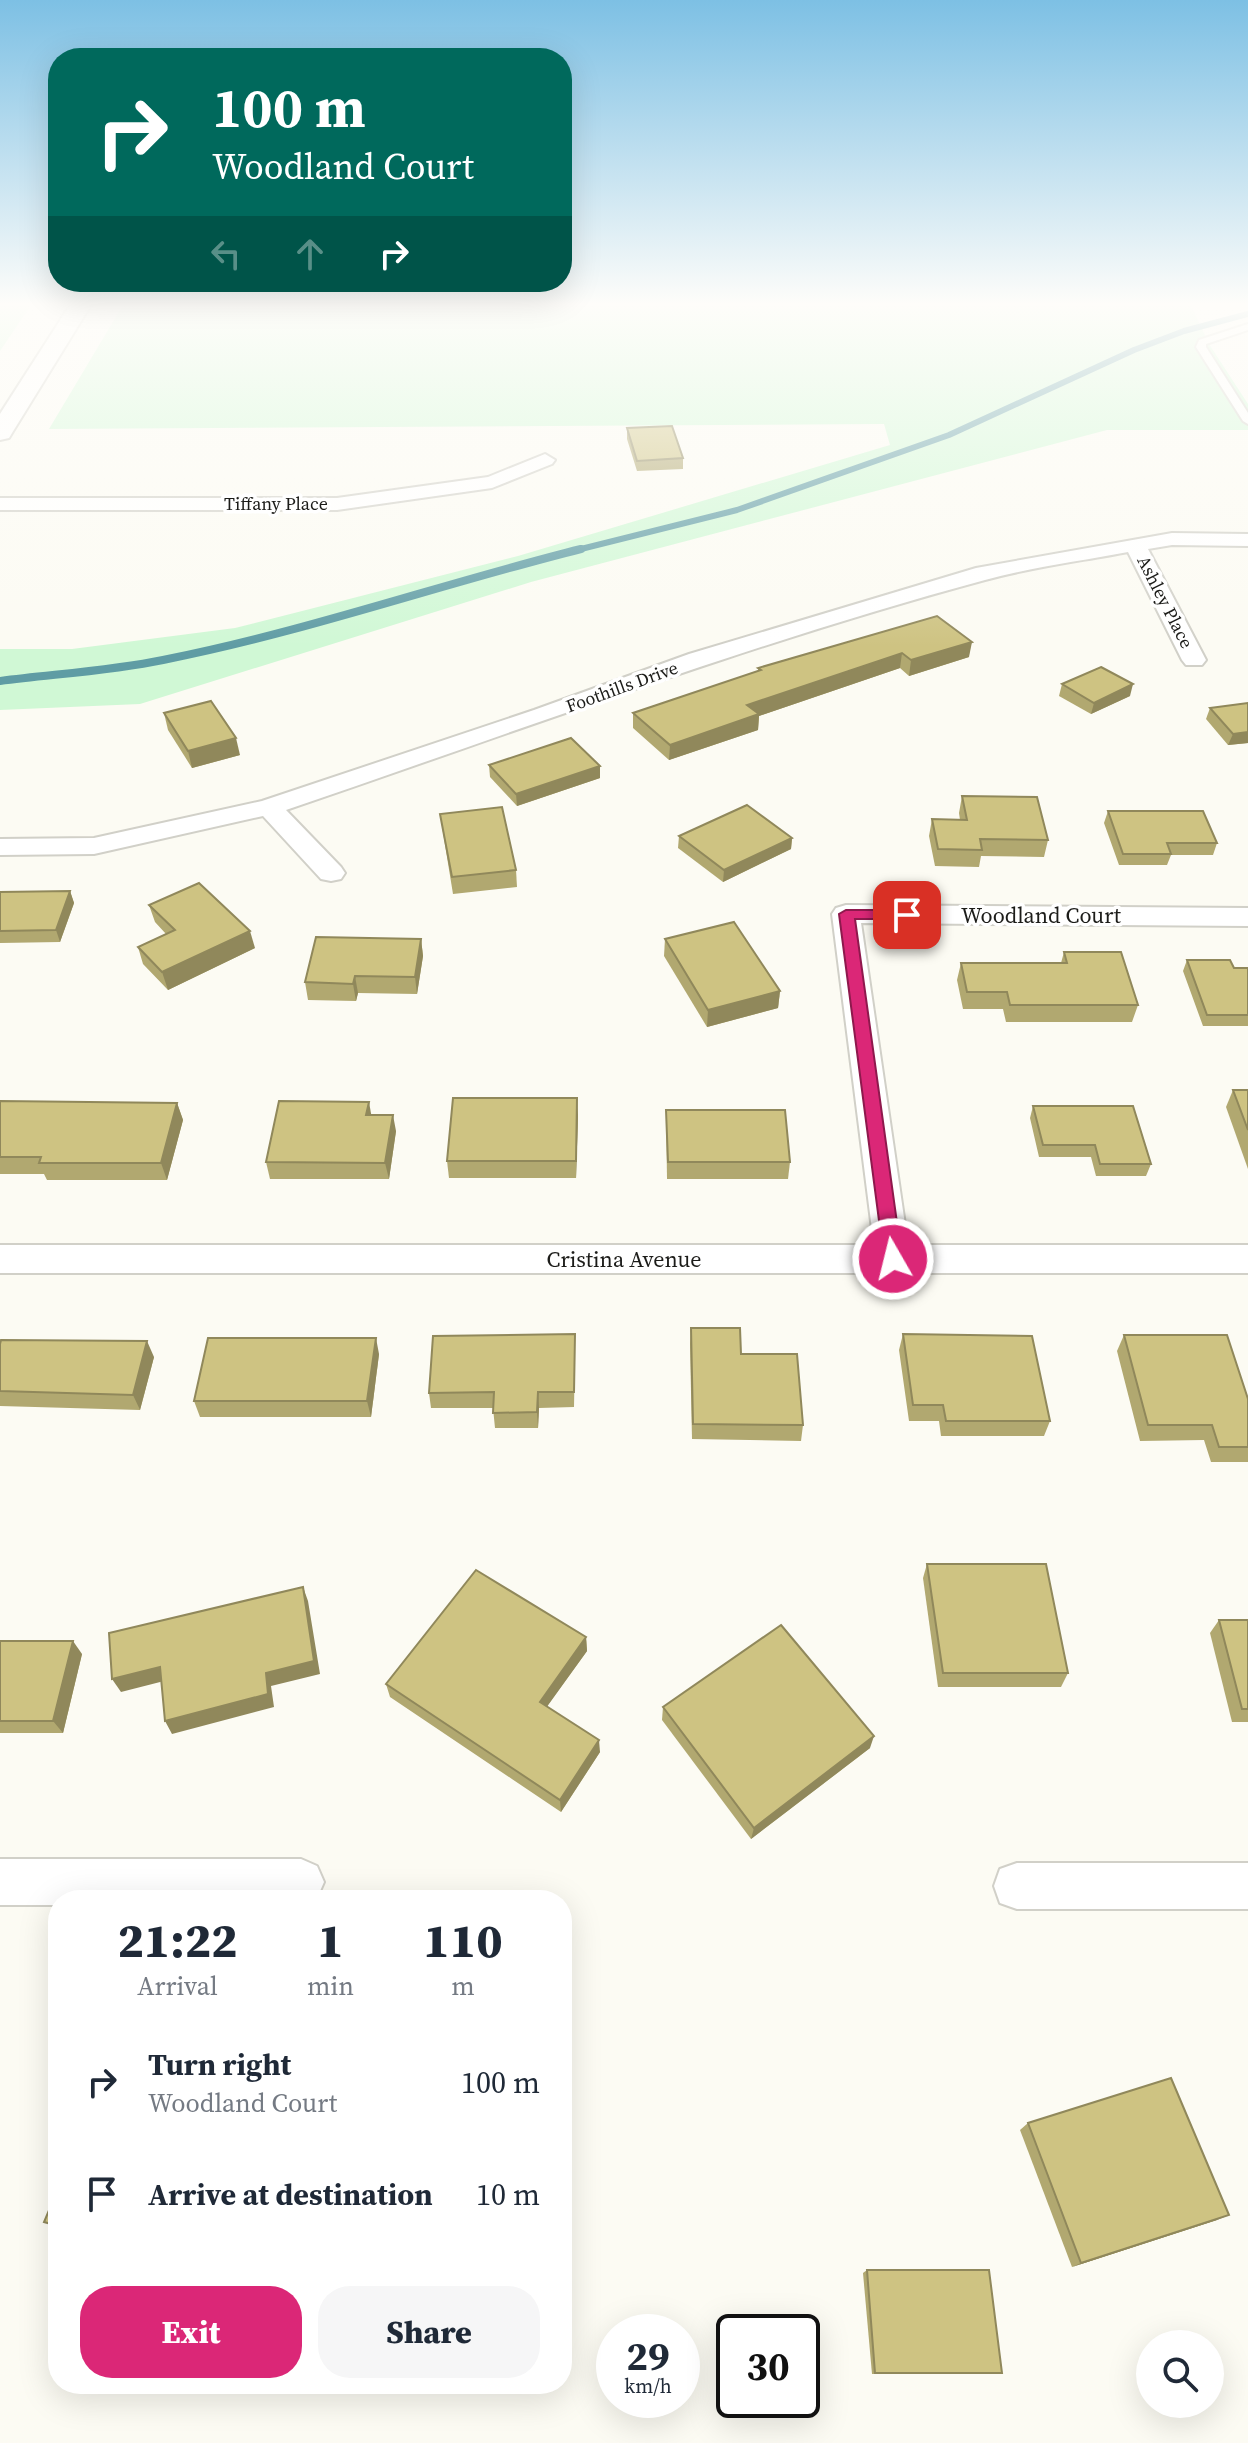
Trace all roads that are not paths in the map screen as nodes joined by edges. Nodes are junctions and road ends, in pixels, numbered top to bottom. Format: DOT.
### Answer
graph roads {
  1 [pos="545,460"];
  2 [pos="0,504"];
  3 [pos="1248,540"];
  4 [pos="1135,544"];
  5 [pos="1194,660"];
  6 [pos="269,807"];
  7 [pos="0,847"];
  8 [pos="331,873"];
  9 [pos="1248,917"];
  10 [pos="0,1259"];
  11 [pos="893,1259"];
  12 [pos="1248,1259"];
  13 [pos="0,1882"];
  14 [pos="301,1882"];
  15 [pos="1017,1886"];
  16 [pos="1248,1886"];
  1 -- 2 [label="street, Tiffany Place"];
  3 -- 4 [label="street, Foothills Drive"];
  4 -- 5 [label="street, Ashley Place"];
  4 -- 6 [label="street, Foothills Drive"];
  6 -- 7 [label="street, Foothills Drive"];
  6 -- 8 [label="street"];
  9 -- 11 [label="street, Woodland Court"];
  10 -- 11 [label="street, Cristina Avenue"];
  11 -- 12 [label="street, Cristina Avenue"];
  13 -- 14 [label="street"];
  15 -- 16 [label="street"];
}
